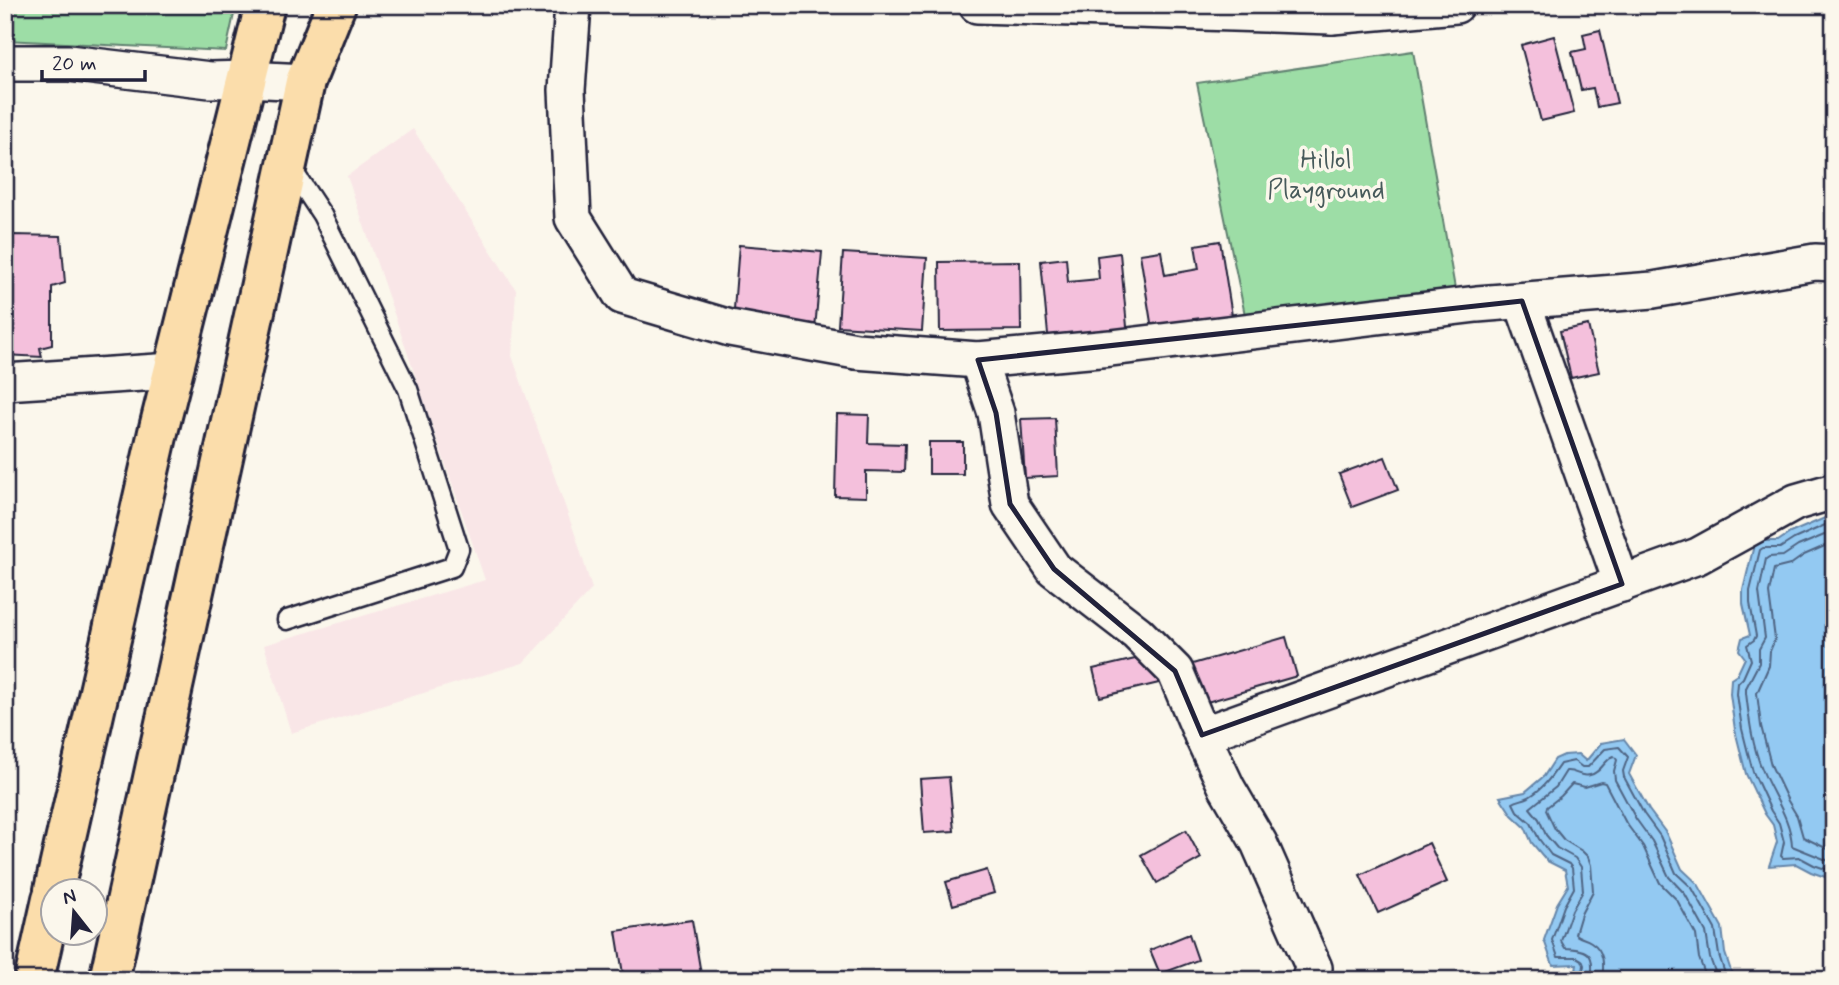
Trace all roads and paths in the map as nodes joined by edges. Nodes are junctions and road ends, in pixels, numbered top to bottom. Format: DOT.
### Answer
graph roads {
  1 [pos="265,5"];
  2 [pos="336,5"];
  3 [pos="573,5"];
  4 [pos="977,5"];
  5 [pos="1456,5"];
  6 [pos="1333,11"];
  7 [pos="5,63"];
  8 [pos="247,79"];
  9 [pos="305,82"];
  10 [pos="287,162"];
  11 [pos="1834,263"];
  12 [pos="1522,300"];
  13 [pos="978,360"];
  14 [pos="173,371"];
  15 [pos="5,382"];
  16 [pos="1834,491"];
  17 [pos="1622,584"];
  18 [pos="287,620"];
  19 [pos="1202,735"];
  20 [pos="57,876"];
  21 [pos="42,946"];
  22 [pos="34,980"];
  23 [pos="109,980"];
  24 [pos="1309,980"];
  1 -- 8 [label="main road"];
  2 -- 9 [label="main road"];
  3 -- 13 [label="street"];
  4 -- 6 [label="street"];
  5 -- 6 [label="street"];
  7 -- 8 [label="street"];
  8 -- 9 [label="street"];
  8 -- 14 [label="main road"];
  9 -- 10 [label="main road"];
  10 -- 18 [label="lane"];
  10 -- 23 [label="main road"];
  11 -- 12 [label="street"];
  12 -- 13 [label="street"];
  12 -- 17 [label="street"];
  13 -- 19 [label="street"];
  14 -- 15 [label="street"];
  14 -- 20 [label="main road"];
  16 -- 17 [label="street"];
  17 -- 19 [label="street"];
  19 -- 24 [label="street"];
  21 -- 22 [label="main road"];
}
